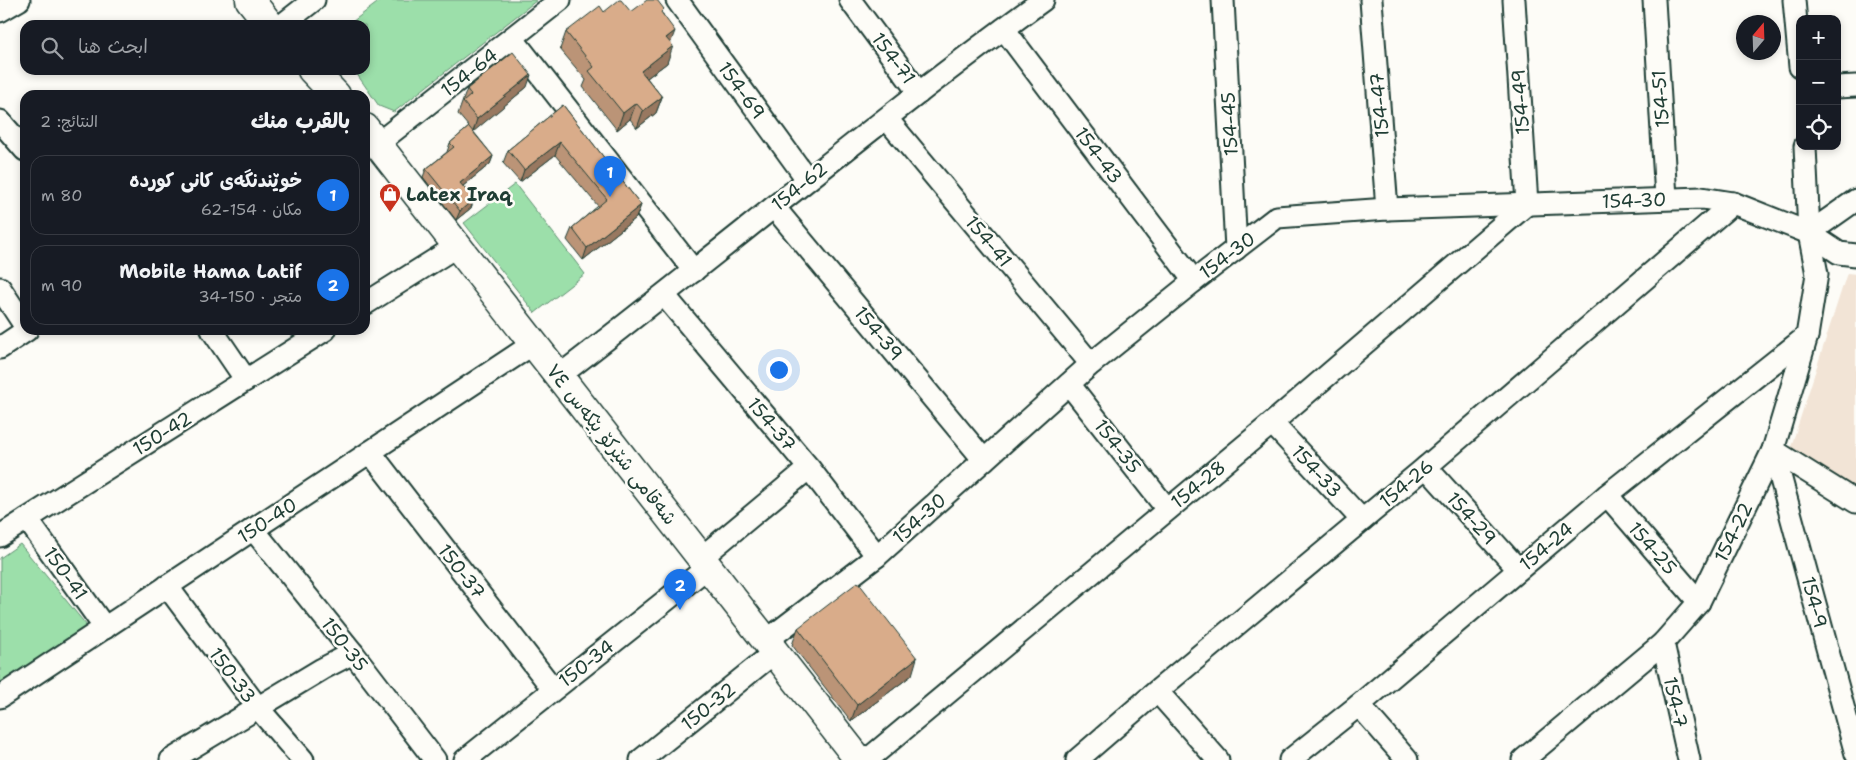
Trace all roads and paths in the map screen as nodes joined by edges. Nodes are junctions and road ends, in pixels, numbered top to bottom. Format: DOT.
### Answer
graph roads {
  1 [pos="19,0"];
  2 [pos="250,0"];
  3 [pos="314,0"];
  4 [pos="560,0"];
  5 [pos="677,0"];
  6 [pos="850,0"];
  7 [pos="1223,0"];
  8 [pos="1371,0"];
  9 [pos="1514,0"];
  10 [pos="1654,0"];
  11 [pos="1794,0"];
  12 [pos="1036,2"];
  13 [pos="0,11"];
  14 [pos="266,20"];
  15 [pos="288,20"];
  16 [pos="1004,29"];
  17 [pos="512,38"];
  18 [pos="1799,60"];
  19 [pos="317,75"];
  20 [pos="1856,86"];
  21 [pos="1841,87"];
  22 [pos="331,90"];
  23 [pos="919,93"];
  24 [pos="887,119"];
  25 [pos="0,121"];
  26 [pos="371,136"];
  27 [pos="20,144"];
  28 [pos="1805,150"];
  29 [pos="807,179"];
  30 [pos="1666,198"];
  31 [pos="1856,200"];
  32 [pos="1733,203"];
  33 [pos="1527,204"];
  34 [pos="774,207"];
  35 [pos="1388,209"];
  36 [pos="1277,217"];
  37 [pos="1234,220"];
  38 [pos="1809,233"];
  39 [pos="457,246"];
  40 [pos="1236,249"];
  41 [pos="1856,255"];
  42 [pos="694,271"];
  43 [pos="1194,281"];
  44 [pos="0,288"];
  45 [pos="664,295"];
  46 [pos="370,301"];
  47 [pos="20,318"];
  48 [pos="20,335"];
  49 [pos="215,335"];
  50 [pos="316,335"];
  51 [pos="1807,336"];
  52 [pos="534,344"];
  53 [pos="0,348"];
  54 [pos="1091,364"];
  55 [pos="558,376"];
  56 [pos="246,380"];
  57 [pos="1069,384"];
  58 [pos="1272,423"];
  59 [pos="1773,450"];
  60 [pos="370,452"];
  61 [pos="984,460"];
  62 [pos="1426,467"];
  63 [pos="809,468"];
  64 [pos="1607,495"];
  65 [pos="1856,502"];
  66 [pos="1167,509"];
  67 [pos="27,519"];
  68 [pos="1362,520"];
  69 [pos="253,529"];
  70 [pos="0,536"];
  71 [pos="877,556"];
  72 [pos="705,563"];
  73 [pos="1518,569"];
  74 [pos="167,586"];
  75 [pos="1699,602"];
  76 [pos="105,628"];
  77 [pos="1663,643"];
  78 [pos="771,646"];
  79 [pos="353,653"];
  80 [pos="554,689"];
  81 [pos="1157,691"];
  82 [pos="0,697"];
  83 [pos="1358,705"];
  84 [pos="258,708"];
  85 [pos="1544,752"];
  86 [pos="1856,754"];
  87 [pos="854,758"];
  88 [pos="172,760"];
  89 [pos="303,760"];
  90 [pos="435,760"];
  91 [pos="466,760"];
  92 [pos="641,760"];
  93 [pos="1077,760"];
  94 [pos="1218,760"];
  95 [pos="1290,760"];
  96 [pos="1407,760"];
  97 [pos="1523,760"];
  98 [pos="1689,760"];
  1 -- 13 [label="street"];
  2 -- 14 [label="street"];
  3 -- 15 [label="street"];
  4 -- 17 [label="street, 154-64"];
  5 -- 29 [label="street, 154-69"];
  6 -- 23 [label="street, 154-71"];
  7 -- 37 [label="street, 154-45"];
  8 -- 35 [label="street, 154-47"];
  9 -- 33 [label="street, 154-49"];
  10 -- 30 [label="street, 154-51"];
  11 -- 18 [label="street"];
  12 -- 16 [label="street, 154-62"];
  16 -- 23 [label="street, 154-62"];
  16 -- 43 [label="street, 154-43"];
  17 -- 26 [label="street, 154-64"];
  17 -- 42 [label="street"];
  19 -- 22 [label="street"];
  20 -- 21 [label="street"];
  23 -- 24 [label="street, 154-62"];
  24 -- 29 [label="street, 154-62"];
  24 -- 54 [label="street, 154-41"];
  25 -- 27 [label="street"];
  26 -- 39 [label="street, شەقامی شێرکۆ بێکەس ٧٤"];
  28 -- 38 [label="street, 154-22"];
  29 -- 34 [label="street, 154-62"];
  30 -- 32 [label="street, 154-30"];
  30 -- 33 [label="street, 154-30"];
  31 -- 38 [label="street"];
  32 -- 38 [label="street, 154-30"];
  32 -- 62 [label="street, 154-26"];
  33 -- 35 [label="street, 154-30"];
  33 -- 58 [label="street, 154-28"];
  34 -- 42 [label="street, 154-62"];
  34 -- 61 [label="street, 154-39"];
  35 -- 36 [label="street, 154-30"];
  36 -- 37 [label="street"];
  36 -- 40 [label="street, 154-30"];
  37 -- 40 [label="street, 154-45"];
  38 -- 41 [label="street, 154-30"];
  38 -- 51 [label="street, 154-22"];
  39 -- 46 [label="street"];
  39 -- 52 [label="street, شەقامی شێرکۆ بێکەس ٧٤"];
  40 -- 43 [label="street, 154-30"];
  42 -- 45 [label="street, 154-62"];
  43 -- 54 [label="street, 154-30"];
  44 -- 47 [label="street"];
  45 -- 55 [label="street, 154-62"];
  45 -- 63 [label="street, 154-37"];
  48 -- 53 [label="street"];
  49 -- 56 [label="street"];
  50 -- 56 [label="street, 150-42"];
  51 -- 59 [label="street, 154-22"];
  51 -- 64 [label="street, 154-24"];
  52 -- 55 [label="street, شەقامی شێرکۆ بێکەس ٧٤"];
  52 -- 60 [label="street, 150-40"];
  54 -- 57 [label="street, 154-30"];
  55 -- 72 [label="street, شەقامی شێرکۆ بێکەس ٧٤"];
  56 -- 67 [label="street, 150-42"];
  57 -- 61 [label="street, 154-30"];
  57 -- 66 [label="street, 154-35"];
  58 -- 66 [label="street, 154-28"];
  58 -- 68 [label="street, 154-33"];
  59 -- 65 [label="street"];
  59 -- 75 [label="street, 154-22"];
  59 -- 86 [label="street, 154-9"];
  60 -- 69 [label="street, 150-40"];
  60 -- 80 [label="street, 150-37"];
  61 -- 71 [label="street, 154-30"];
  62 -- 68 [label="street, 154-26"];
  62 -- 73 [label="street, 154-29"];
  63 -- 71 [label="street, 154-37"];
  63 -- 72 [label="street, 150-34"];
  64 -- 73 [label="street, 154-24"];
  64 -- 75 [label="street, 154-25"];
  66 -- 87 [label="street, 154-28"];
  67 -- 70 [label="street, 150-42"];
  67 -- 76 [label="street, 150-41"];
  68 -- 81 [label="street, 154-26"];
  69 -- 74 [label="street, 150-40"];
  69 -- 79 [label="street, 150-35"];
  71 -- 78 [label="street, 154-30"];
  72 -- 78 [label="street, شەقامی شێرکۆ بێکەس ٧٤"];
  72 -- 80 [label="street, 150-34"];
  73 -- 83 [label="street, 154-24"];
  74 -- 76 [label="street, 150-40"];
  74 -- 84 [label="street, 150-33"];
  75 -- 77 [label="street, 154-22"];
  76 -- 82 [label="street, 150-40"];
  77 -- 85 [label="street, 154-22"];
  77 -- 98 [label="street, 154-7"];
  78 -- 87 [label="street, شەقامی شێرکۆ بێکەس ٧٤"];
  78 -- 92 [label="street, 150-32"];
  79 -- 84 [label="street"];
  79 -- 90 [label="street, 150-35"];
  80 -- 91 [label="street, 150-34"];
  81 -- 93 [label="street, 154-26"];
  81 -- 94 [label="street"];
  83 -- 95 [label="street, 154-24"];
  83 -- 96 [label="street"];
  84 -- 88 [label="street"];
  84 -- 89 [label="street, 150-33"];
  85 -- 97 [label="street, 154-22"];
}
